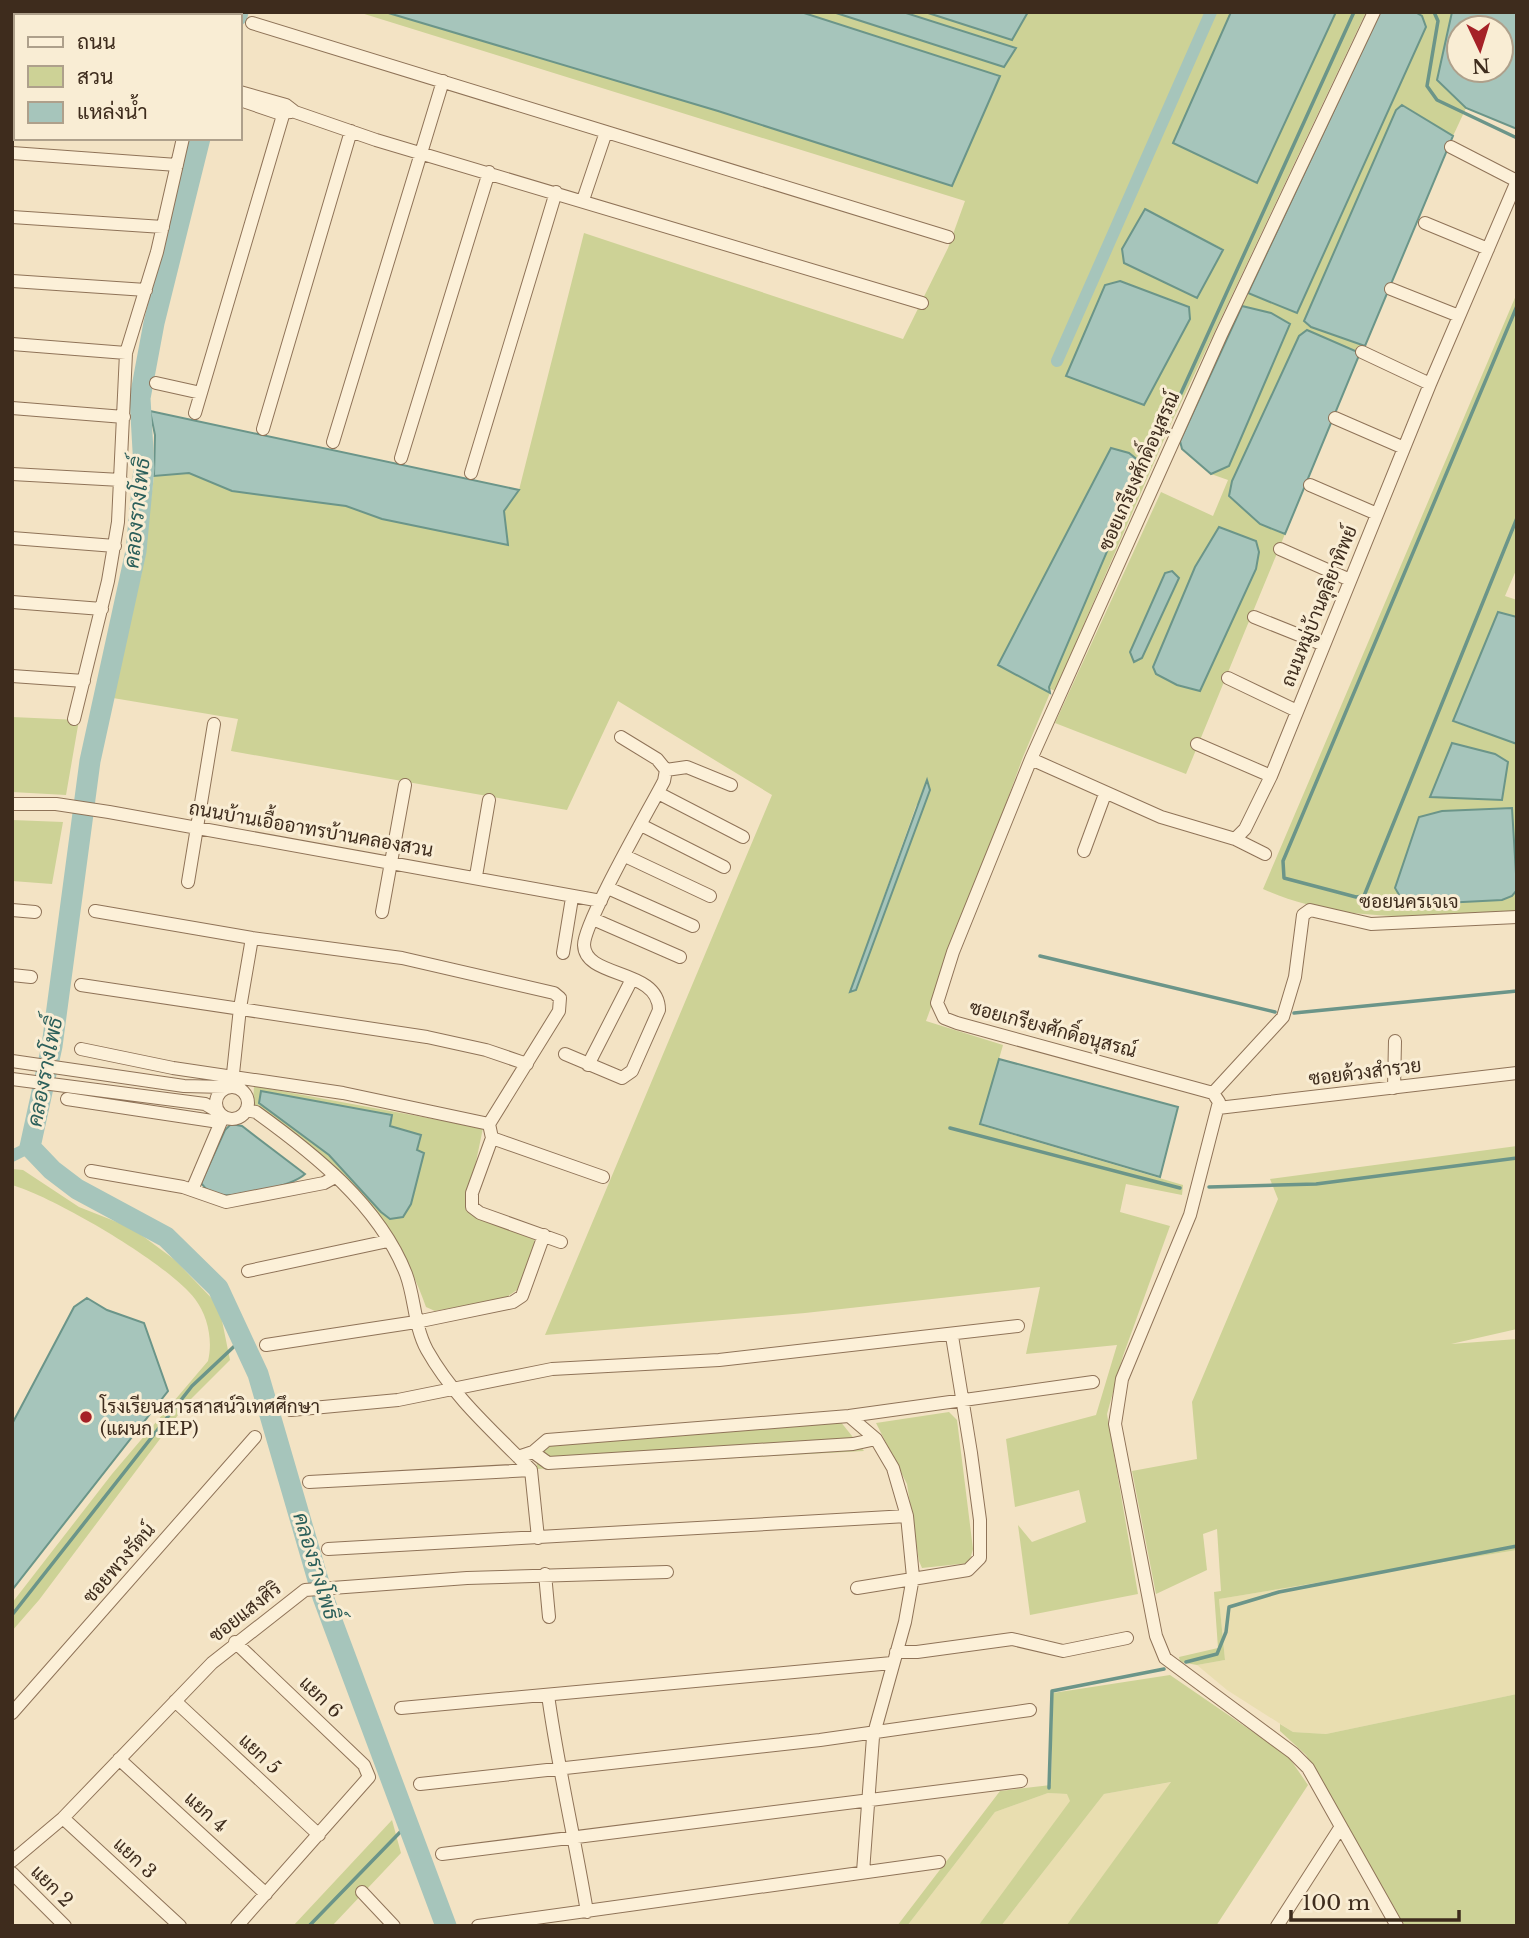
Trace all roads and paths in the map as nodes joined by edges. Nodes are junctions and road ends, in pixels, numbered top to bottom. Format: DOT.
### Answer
graph roads {
  1 [pos="1374,12"];
  2 [pos="252,23"];
  3 [pos="443,81"];
  4 [pos="242,93"];
  5 [pos="242,100"];
  6 [pos="288,110"];
  7 [pos="351,131"];
  8 [pos="606,132"];
  9 [pos="183,140"];
  10 [pos="1451,147"];
  11 [pos="422,152"];
  12 [pos="12,153"];
  13 [pos="177,165"];
  14 [pos="489,172"];
  15 [pos="1517,181"];
  16 [pos="556,192"];
  17 [pos="583,200"];
  18 [pos="12,217"];
  19 [pos="1424,223"];
  20 [pos="163,227"];
  21 [pos="948,236"];
  22 [pos="1488,249"];
  23 [pos="12,281"];
  24 [pos="1391,289"];
  25 [pos="146,290"];
  26 [pos="922,303"];
  27 [pos="1459,316"];
  28 [pos="12,344"];
  29 [pos="1362,352"];
  30 [pos="126,353"];
  31 [pos="156,383"];
  32 [pos="1430,384"];
  33 [pos="201,393"];
  34 [pos="12,408"];
  35 [pos="195,413"];
  36 [pos="124,417"];
  37 [pos="1335,418"];
  38 [pos="263,429"];
  39 [pos="333,442"];
  40 [pos="1404,447"];
  41 [pos="401,458"];
  42 [pos="471,473"];
  43 [pos="12,474"];
  44 [pos="121,480"];
  45 [pos="1310,485"];
  46 [pos="1377,514"];
  47 [pos="12,538"];
  48 [pos="114,546"];
  49 [pos="1280,549"];
  50 [pos="1350,580"];
  51 [pos="12,603"];
  52 [pos="102,609"];
  53 [pos="1254,617"];
  54 [pos="1324,645"];
  55 [pos="12,676"];
  56 [pos="1228,678"];
  57 [pos="84,681"];
  58 [pos="1297,711"];
  59 [pos="74,719"];
  60 [pos="214,724"];
  61 [pos="621,737"];
  62 [pos="1197,744"];
  63 [pos="1031,759"];
  64 [pos="666,770"];
  65 [pos="1271,776"];
  66 [pos="405,785"];
  67 [pos="731,785"];
  68 [pos="657,793"];
  69 [pos="1105,794"];
  70 [pos="489,800"];
  71 [pos="12,803"];
  72 [pos="641,825"];
  73 [pos="197,830"];
  74 [pos="743,837"];
  75 [pos="1235,839"];
  76 [pos="1084,851"];
  77 [pos="1265,855"];
  78 [pos="625,856"];
  79 [pos="391,864"];
  80 [pos="724,867"];
  81 [pos="476,876"];
  82 [pos="188,882"];
  83 [pos="608,888"];
  84 [pos="710,896"];
  85 [pos="572,898"];
  86 [pos="601,901"];
  87 [pos="12,910"];
  88 [pos="95,911"];
  89 [pos="35,912"];
  90 [pos="382,912"];
  91 [pos="1517,917"];
  92 [pos="593,919"];
  93 [pos="693,926"];
  94 [pos="252,938"];
  95 [pos="563,953"];
  96 [pos="680,957"];
  97 [pos="12,975"];
  98 [pos="31,977"];
  99 [pos="632,979"];
  100 [pos="82,985"];
  101 [pos="240,1008"];
  102 [pos="1395,1041"];
  103 [pos="81,1049"];
  104 [pos="565,1054"];
  105 [pos="12,1061"];
  106 [pos="527,1064"];
  107 [pos="588,1065"];
  108 [pos="1517,1073"];
  109 [pos="12,1079"];
  110 [pos="230,1084"];
  111 [pos="1394,1088"];
  112 [pos="1213,1093"];
  113 [pos="67,1099"];
  114 [pos="1219,1108"];
  115 [pos="246,1110"];
  116 [pos="220,1116"];
  117 [pos="489,1124"];
  118 [pos="492,1138"];
  119 [pos="91,1171"];
  120 [pos="335,1177"];
  121 [pos="603,1177"];
  122 [pos="192,1190"];
  123 [pos="544,1235"];
  124 [pos="388,1241"];
  125 [pos="561,1242"];
  126 [pos="248,1271"];
  127 [pos="416,1322"];
  128 [pos="1018,1326"];
  129 [pos="952,1336"];
  130 [pos="266,1345"];
  131 [pos="1093,1382"];
  132 [pos="453,1390"];
  133 [pos="963,1401"];
  134 [pos="290,1410"];
  135 [pos="849,1416"];
  136 [pos="255,1437"];
  137 [pos="876,1439"];
  138 [pos="533,1452"];
  139 [pos="518,1457"];
  140 [pos="531,1470"];
  141 [pos="309,1482"];
  142 [pos="907,1516"];
  143 [pos="538,1538"];
  144 [pos="328,1549"];
  145 [pos="667,1572"];
  146 [pos="545,1574"];
  147 [pos="913,1577"];
  148 [pos="857,1588"];
  149 [pos="549,1616"];
  150 [pos="1127,1639"];
  151 [pos="235,1642"];
  152 [pos="894,1657"];
  153 [pos="548,1695"];
  154 [pos="175,1701"];
  155 [pos="401,1708"];
  156 [pos="1030,1710"];
  157 [pos="12,1713"];
  158 [pos="874,1732"];
  159 [pos="119,1759"];
  160 [pos="558,1768"];
  161 [pos="1021,1782"];
  162 [pos="420,1784"];
  163 [pos="867,1802"];
  164 [pos="63,1818"];
  165 [pos="1340,1828"];
  166 [pos="319,1835"];
  167 [pos="575,1837"];
  168 [pos="442,1854"];
  169 [pos="12,1861"];
  170 [pos="939,1862"];
  171 [pos="863,1872"];
  172 [pos="12,1873"];
  173 [pos="362,1892"];
  174 [pos="267,1894"];
  175 [pos="587,1912"];
  176 [pos="65,1926"];
  177 [pos="180,1926"];
  178 [pos="237,1926"];
  179 [pos="394,1926"];
  180 [pos="478,1926"];
  181 [pos="1277,1926"];
  182 [pos="1397,1926"];
  1 -- 63 [label="street, ซอยเกรียงศักดิ์อนุสรณ์"];
  2 -- 3 [label="street"];
  3 -- 8 [label="street"];
  3 -- 11 [label="street"];
  4 -- 6 [label="street"];
  5 -- 6 [label="street"];
  6 -- 7 [label="street"];
  6 -- 33 [label="street"];
  7 -- 11 [label="street"];
  7 -- 38 [label="street"];
  8 -- 17 [label="street"];
  8 -- 21 [label="street"];
  9 -- 13 [label="street"];
  10 -- 15 [label="street, ถนนหมู่บ้านดุลิยาทิพย์"];
  11 -- 14 [label="street"];
  11 -- 39 [label="street"];
  12 -- 13 [label="street"];
  13 -- 20 [label="street"];
  14 -- 16 [label="street"];
  14 -- 41 [label="street"];
  15 -- 22 [label="street, ถนนหมู่บ้านดุลิยาทิพย์"];
  16 -- 17 [label="street"];
  16 -- 42 [label="street"];
  17 -- 26 [label="street"];
  18 -- 20 [label="street"];
  19 -- 22 [label="street"];
  20 -- 25 [label="street"];
  22 -- 27 [label="street, ถนนหมู่บ้านดุลิยาทิพย์"];
  23 -- 25 [label="street"];
  24 -- 27 [label="street"];
  25 -- 30 [label="street"];
  27 -- 32 [label="street, ถนนหมู่บ้านดุลิยาทิพย์"];
  28 -- 30 [label="street"];
  29 -- 32 [label="street"];
  30 -- 36 [label="street"];
  31 -- 33 [label="street"];
  32 -- 40 [label="street, ถนนหมู่บ้านดุลิยาทิพย์"];
  33 -- 35 [label="street"];
  34 -- 36 [label="street"];
  36 -- 44 [label="street"];
  37 -- 40 [label="street"];
  40 -- 46 [label="street, ถนนหมู่บ้านดุลิยาทิพย์"];
  43 -- 44 [label="street"];
  44 -- 48 [label="street"];
  45 -- 46 [label="street"];
  46 -- 50 [label="street, ถนนหมู่บ้านดุลิยาทิพย์"];
  47 -- 48 [label="street"];
  48 -- 52 [label="street"];
  49 -- 50 [label="street"];
  50 -- 54 [label="street, ถนนหมู่บ้านดุลิยาทิพย์"];
  51 -- 52 [label="street"];
  52 -- 57 [label="street"];
  53 -- 54 [label="street"];
  54 -- 58 [label="street, ถนนหมู่บ้านดุลิยาทิพย์"];
  55 -- 57 [label="street"];
  56 -- 58 [label="street"];
  57 -- 59 [label="street"];
  58 -- 65 [label="street, ถนนหมู่บ้านดุลิยาทิพย์"];
  60 -- 73 [label="street"];
  61 -- 64 [label="street"];
  62 -- 65 [label="street"];
  63 -- 69 [label="street"];
  63 -- 112 [label="street, ซอยเกรียงศักดิ์อนุสรณ์"];
  64 -- 67 [label="street"];
  64 -- 68 [label="street"];
  65 -- 75 [label="street, ถนนหมู่บ้านดุลิยาทิพย์"];
  66 -- 79 [label="street"];
  68 -- 72 [label="street"];
  68 -- 74 [label="street"];
  69 -- 75 [label="street"];
  69 -- 76 [label="street"];
  70 -- 81 [label="street"];
  71 -- 73 [label="street, ถนนบ้านเอื้ออาทรบ้านคลองสวน"];
  72 -- 78 [label="street"];
  72 -- 80 [label="street"];
  73 -- 79 [label="street, ถนนบ้านเอื้ออาทรบ้านคลองสวน"];
  73 -- 82 [label="street"];
  75 -- 77 [label="street"];
  78 -- 83 [label="street"];
  78 -- 84 [label="street"];
  79 -- 81 [label="street, ถนนบ้านเอื้ออาทรบ้านคลองสวน"];
  79 -- 90 [label="street"];
  81 -- 85 [label="street, ถนนบ้านเอื้ออาทรบ้านคลองสวน"];
  83 -- 86 [label="street"];
  83 -- 93 [label="street"];
  85 -- 86 [label="street, ถนนบ้านเอื้ออาทรบ้านคลองสวน"];
  85 -- 95 [label="street"];
  86 -- 92 [label="street"];
  87 -- 89 [label="street"];
  88 -- 94 [label="street"];
  91 -- 112 [label="street, ซอยนครเจเจ"];
  92 -- 96 [label="street"];
  92 -- 99 [label="street"];
  94 -- 101 [label="street"];
  94 -- 106 [label="street"];
  97 -- 98 [label="street"];
  99 -- 107 [label="street"];
  99 -- 107 [label="street"];
  100 -- 101 [label="street"];
  101 -- 106 [label="street"];
  101 -- 110 [label="street"];
  102 -- 111 [label="street"];
  103 -- 110 [label="street"];
  104 -- 107 [label="street"];
  105 -- 110 [label="street"];
  106 -- 117 [label="street"];
  108 -- 111 [label="street, ซอยด้วงสำรวย"];
  109 -- 116 [label="street"];
  110 -- 115 [label="street"];
  110 -- 116 [label="street"];
  110 -- 117 [label="street"];
  111 -- 114 [label="street, ซอยด้วงสำรวย"];
  112 -- 114 [label="street"];
  113 -- 116 [label="street"];
  114 -- 165 [label="street"];
  115 -- 116 [label="street"];
  115 -- 120 [label="street"];
  116 -- 122 [label="street"];
  117 -- 118 [label="street"];
  118 -- 121 [label="street"];
  118 -- 123 [label="street"];
  119 -- 122 [label="street"];
  120 -- 122 [label="street"];
  120 -- 124 [label="street"];
  123 -- 125 [label="street"];
  123 -- 127 [label="street"];
  124 -- 126 [label="street"];
  124 -- 127 [label="street"];
  127 -- 130 [label="street"];
  127 -- 132 [label="street"];
  128 -- 129 [label="street"];
  129 -- 132 [label="street"];
  129 -- 133 [label="street"];
  131 -- 133 [label="street"];
  132 -- 134 [label="street"];
  132 -- 139 [label="street"];
  133 -- 135 [label="street"];
  133 -- 147 [label="street"];
  135 -- 137 [label="street"];
  135 -- 138 [label="street"];
  136 -- 157 [label="street, ซอยพวงรัตน์"];
  137 -- 138 [label="street"];
  137 -- 142 [label="street"];
  138 -- 139 [label="street"];
  139 -- 140 [label="street"];
  140 -- 141 [label="street"];
  140 -- 143 [label="street"];
  142 -- 143 [label="street"];
  142 -- 147 [label="street"];
  143 -- 144 [label="street"];
  145 -- 146 [label="street, ซอยแสงศิริ"];
  146 -- 149 [label="street"];
  146 -- 151 [label="street, ซอยแสงศิริ"];
  147 -- 148 [label="street"];
  147 -- 152 [label="street"];
  150 -- 152 [label="street"];
  151 -- 154 [label="street, ซอยแสงศิริ"];
  151 -- 166 [label="street, แยก 6"];
  152 -- 153 [label="street"];
  152 -- 158 [label="street"];
  153 -- 155 [label="street"];
  153 -- 160 [label="street"];
  154 -- 159 [label="street, ซอยแสงศิริ"];
  154 -- 166 [label="street, แยก 5"];
  156 -- 158 [label="street"];
  158 -- 160 [label="street"];
  158 -- 163 [label="street"];
  159 -- 164 [label="street, ซอยแสงศิริ"];
  159 -- 174 [label="street, แยก 4"];
  160 -- 162 [label="street"];
  160 -- 167 [label="street"];
  161 -- 163 [label="street"];
  163 -- 167 [label="street"];
  163 -- 171 [label="street"];
  164 -- 169 [label="street, ซอยแสงศิริ"];
  164 -- 177 [label="street, แยก 3"];
  165 -- 181 [label="street"];
  165 -- 182 [label="street"];
  166 -- 174 [label="street"];
  167 -- 168 [label="street"];
  167 -- 175 [label="street"];
  170 -- 171 [label="street"];
  171 -- 175 [label="street"];
  172 -- 176 [label="street, แยก 2"];
  173 -- 179 [label="street"];
  174 -- 178 [label="street"];
  175 -- 180 [label="street"];
}
